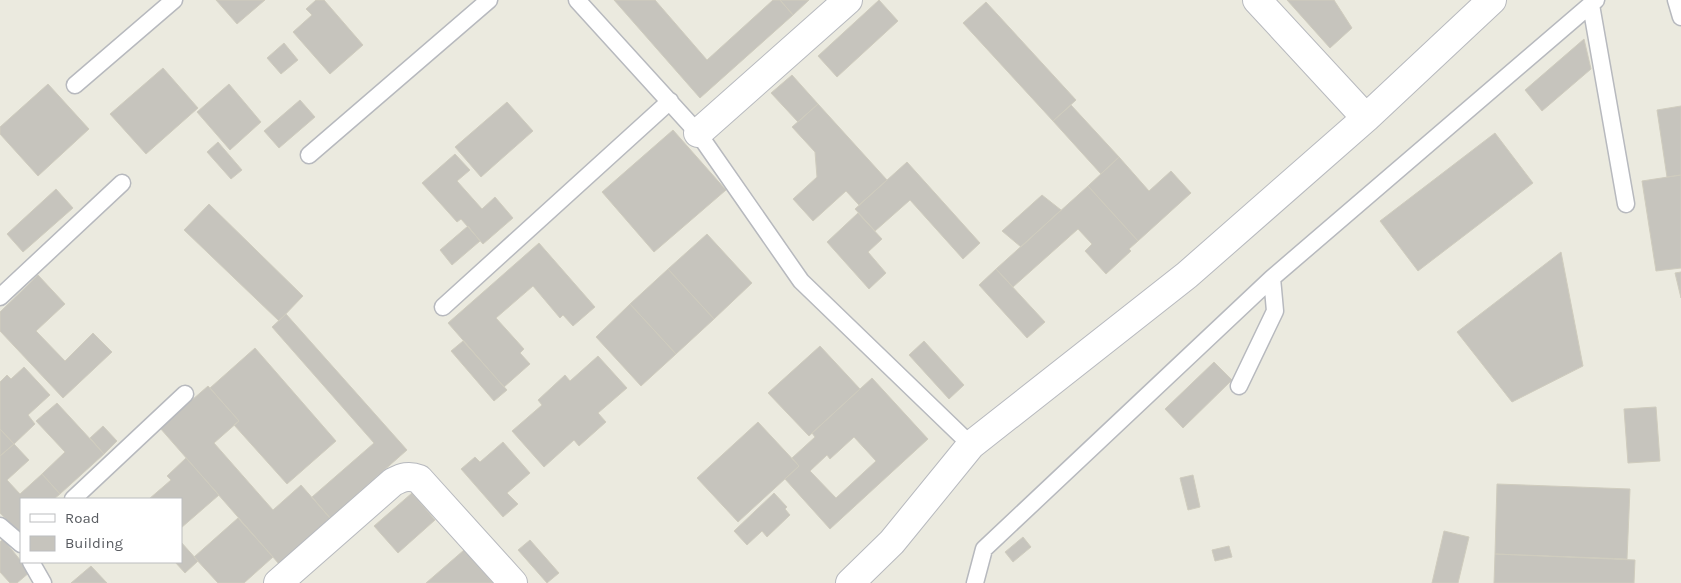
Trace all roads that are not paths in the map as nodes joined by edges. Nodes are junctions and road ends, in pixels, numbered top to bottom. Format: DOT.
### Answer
graph roads {
  1 [pos="174,0"];
  2 [pos="490,0"];
  3 [pos="577,0"];
  4 [pos="848,0"];
  5 [pos="1257,0"];
  6 [pos="1492,0"];
  7 [pos="1676,0"];
  8 [pos="1594,2"];
  9 [pos="1681,17"];
  10 [pos="75,85"];
  11 [pos="670,101"];
  12 [pos="1366,118"];
  13 [pos="698,133"];
  14 [pos="309,155"];
  15 [pos="122,183"];
  16 [pos="1626,204"];
  17 [pos="1272,278"];
  18 [pos="0,297"];
  19 [pos="443,308"];
  20 [pos="1239,386"];
  21 [pos="185,394"];
  22 [pos="971,445"];
  23 [pos="74,498"];
  24 [pos="0,526"];
  25 [pos="20,543"];
  26 [pos="32,563"];
  27 [pos="43,583"];
  28 [pos="278,583"];
  29 [pos="513,583"];
  30 [pos="850,583"];
  31 [pos="975,583"];
  1 -- 10 [label="lane"];
  2 -- 14 [label="lane"];
  3 -- 11 [label="lane"];
  4 -- 13 [label="street"];
  5 -- 12 [label="street"];
  6 -- 12 [label="street"];
  7 -- 9 [label="lane"];
  8 -- 16 [label="lane"];
  8 -- 17 [label="lane"];
  11 -- 13 [label="lane"];
  11 -- 19 [label="lane"];
  12 -- 22 [label="street"];
  13 -- 22 [label="lane"];
  15 -- 18 [label="lane"];
  17 -- 20 [label="lane"];
  17 -- 31 [label="lane"];
  21 -- 23 [label="lane"];
  22 -- 30 [label="street"];
  24 -- 25 [label="lane"];
  26 -- 27 [label="lane"];
  28 -- 29 [label="street"];
}
